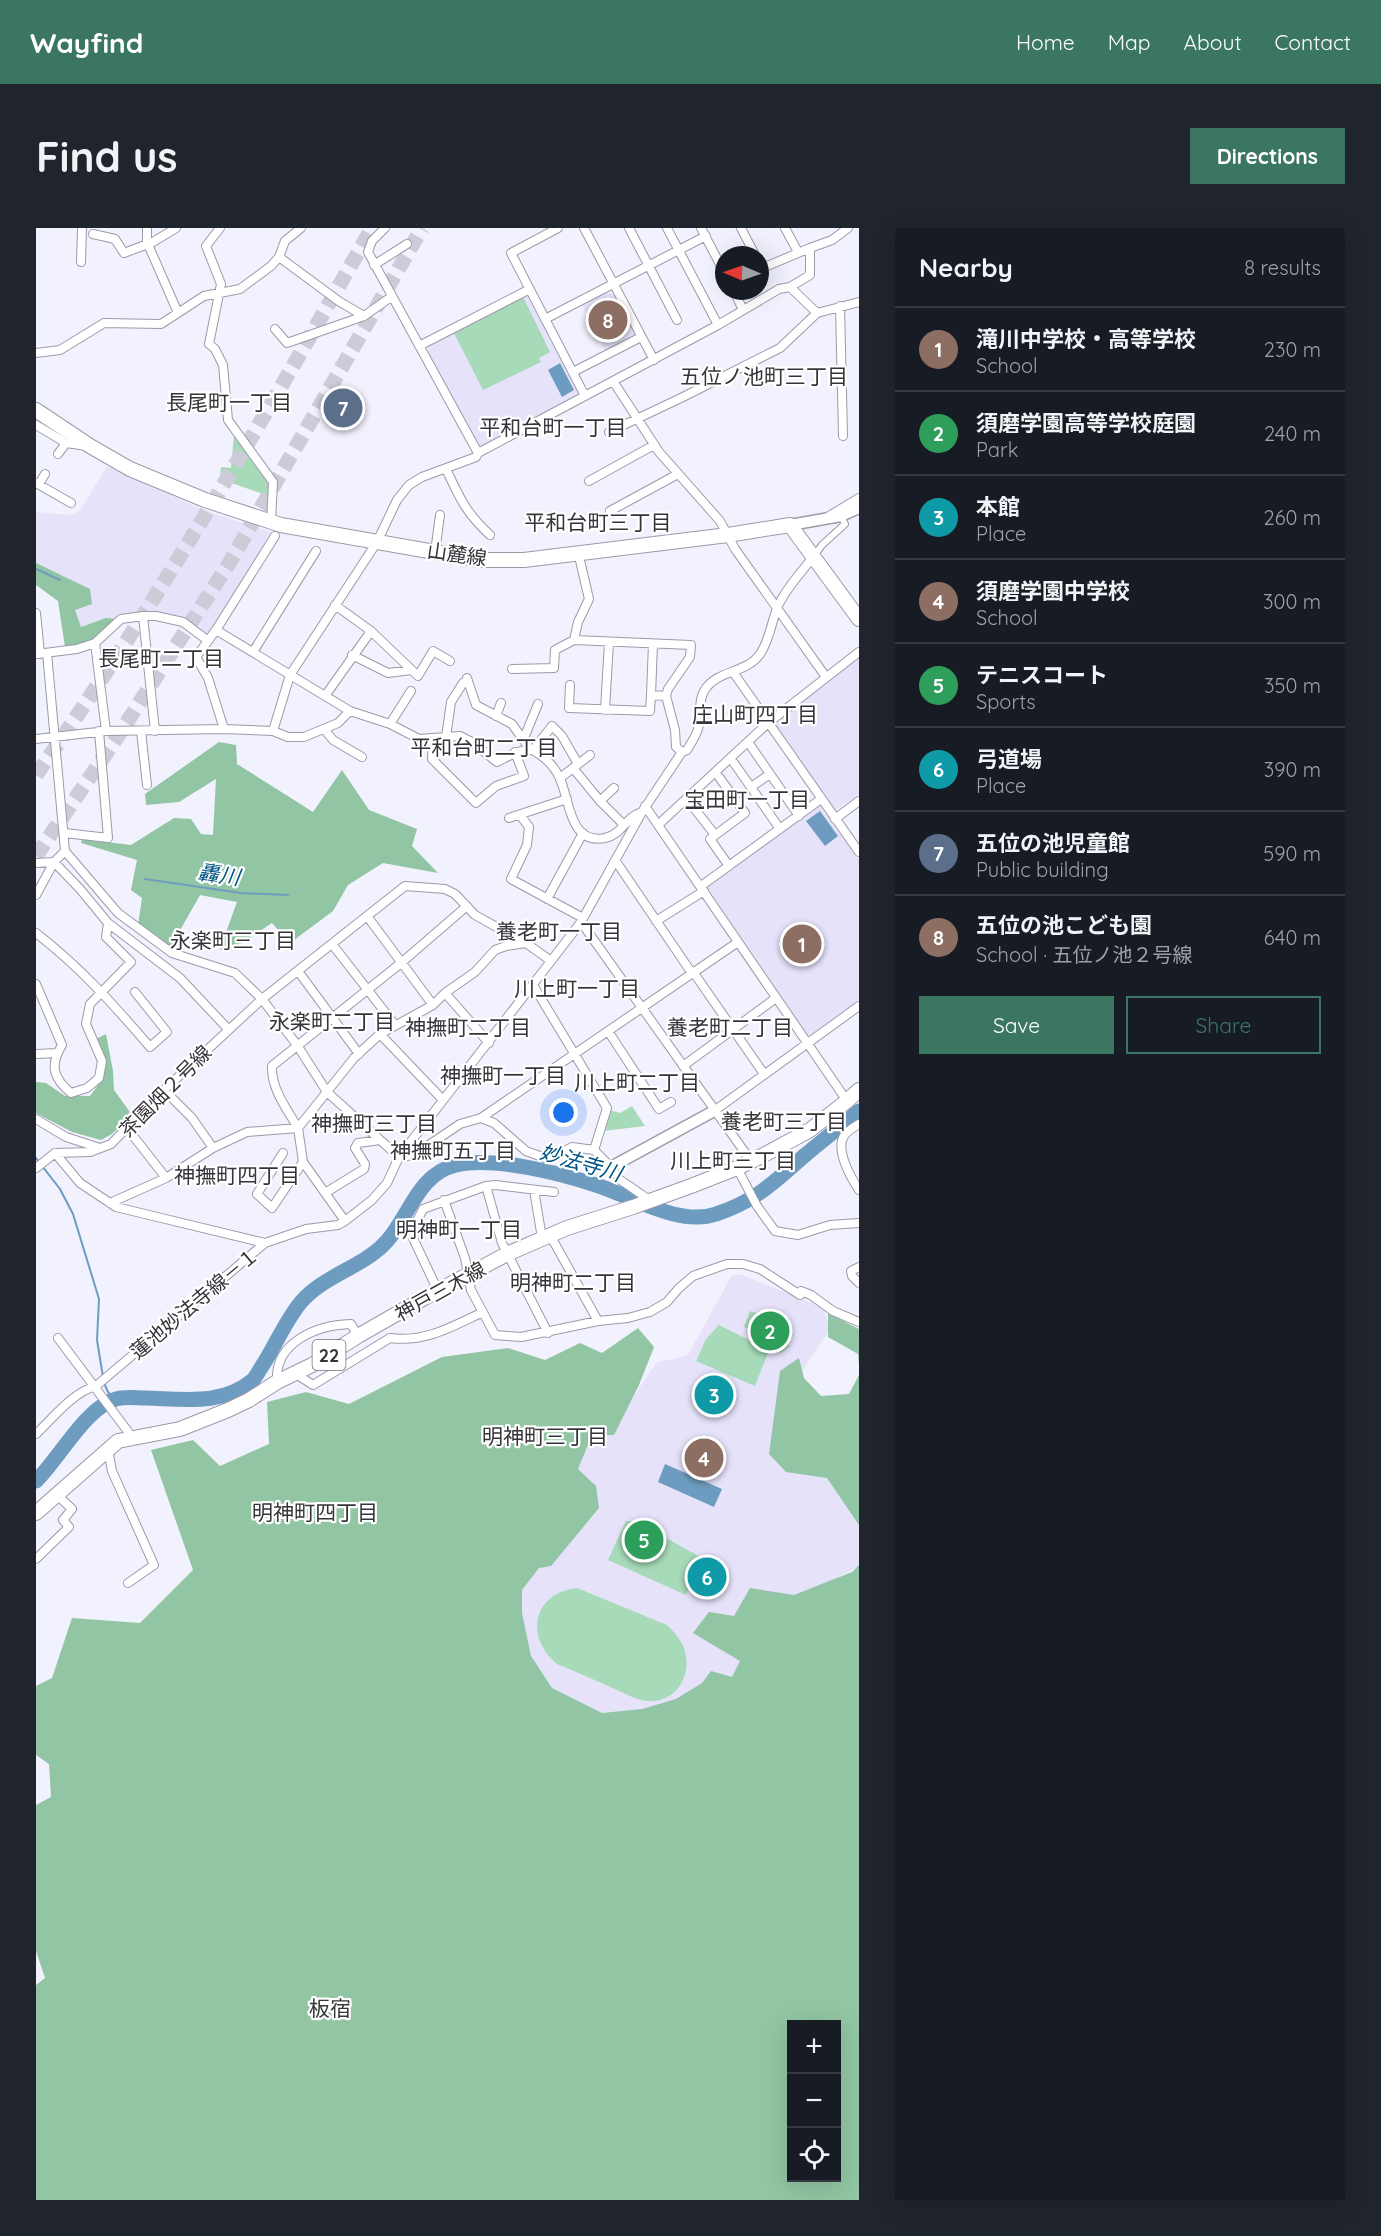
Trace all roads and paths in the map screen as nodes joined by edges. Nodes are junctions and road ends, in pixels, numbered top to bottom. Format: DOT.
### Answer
graph roads {
  1 [pos="82,228"];
  2 [pos="147,228"];
  3 [pos="176,228"];
  4 [pos="220,228"];
  5 [pos="302,228"];
  6 [pos="385,228"];
  7 [pos="558,228"];
  8 [pos="584,228"];
  9 [pos="629,228"];
  10 [pos="667,228"];
  11 [pos="741,228"];
  12 [pos="785,228"];
  13 [pos="848,228"];
  14 [pos="704,232"];
  15 [pos="93,234"];
  16 [pos="147,242"];
  17 [pos="407,244"];
  18 [pos="750,246"];
  19 [pos="810,248"];
  20 [pos="678,250"];
  21 [pos="798,252"];
  22 [pos="715,254"];
  23 [pos="279,257"];
  24 [pos="81,262"];
  25 [pos="769,264"];
  26 [pos="374,265"];
  27 [pos="649,266"];
  28 [pos="612,284"];
  29 [pos="790,287"];
  30 [pos="530,289"];
  31 [pos="221,292"];
  32 [pos="391,297"];
  33 [pos="738,300"];
  34 [pos="859,302"];
  35 [pos="840,306"];
  36 [pos="743,310"];
  37 [pos="178,313"];
  38 [pos="817,313"];
  39 [pos="364,316"];
  40 [pos="545,319"];
  41 [pos="677,320"];
  42 [pos="718,325"];
  43 [pos="275,330"];
  44 [pos="641,337"];
  45 [pos="419,346"];
  46 [pos="36,353"];
  47 [pos="654,360"];
  48 [pos="573,372"];
  49 [pos="613,381"];
  50 [pos="585,396"];
  51 [pos="36,410"];
  52 [pos="637,420"];
  53 [pos="36,425"];
  54 [pos="609,432"];
  55 [pos="843,436"];
  56 [pos="66,443"];
  57 [pos="654,445"];
  58 [pos="90,446"];
  59 [pos="478,453"];
  60 [pos="58,454"];
  61 [pos="446,469"];
  62 [pos="45,474"];
  63 [pos="678,474"];
  64 [pos="589,481"];
  65 [pos="37,484"];
  66 [pos="859,498"];
  67 [pos="71,503"];
  68 [pos="859,508"];
  69 [pos="610,511"];
  70 [pos="440,515"];
  71 [pos="841,516"];
  72 [pos="826,518"];
  73 [pos="790,525"];
  74 [pos="273,529"];
  75 [pos="490,535"];
  76 [pos="728,535"];
  77 [pos="376,542"];
  78 [pos="316,551"];
  79 [pos="435,552"];
  80 [pos="578,552"];
  81 [pos="813,557"];
  82 [pos="335,605"];
  83 [pos="777,609"];
  84 [pos="36,613"];
  85 [pos="143,616"];
  86 [pos="859,619"];
  87 [pos="216,630"];
  88 [pos="371,631"];
  89 [pos="207,640"];
  90 [pos="574,640"];
  91 [pos="609,642"];
  92 [pos="95,643"];
  93 [pos="652,644"];
  94 [pos="253,652"];
  95 [pos="859,652"];
  96 [pos="41,654"];
  97 [pos="352,655"];
  98 [pos="450,662"];
  99 [pos="512,669"];
  100 [pos="411,670"];
  101 [pos="733,672"];
  102 [pos="290,675"];
  103 [pos="826,677"];
  104 [pos="570,685"];
  105 [pos="411,691"];
  106 [pos="651,695"];
  107 [pos="325,696"];
  108 [pos="666,696"];
  109 [pos="501,704"];
  110 [pos="538,704"];
  111 [pos="605,710"];
  112 [pos="350,711"];
  113 [pos="496,716"];
  114 [pos="768,723"];
  115 [pos="390,724"];
  116 [pos="224,729"];
  117 [pos="273,730"];
  118 [pos="325,730"];
  119 [pos="102,731"];
  120 [pos="141,731"];
  121 [pos="155,731"];
  122 [pos="56,736"];
  123 [pos="446,737"];
  124 [pos="433,738"];
  125 [pos="524,738"];
  126 [pos="36,739"];
  127 [pos="748,742"];
  128 [pos="531,750"];
  129 [pos="515,752"];
  130 [pos="682,752"];
  131 [pos="590,755"];
  132 [pos="362,757"];
  133 [pos="734,764"];
  134 [pos="575,766"];
  135 [pos="770,774"];
  136 [pos="719,777"];
  137 [pos="560,778"];
  138 [pos="147,785"];
  139 [pos="754,785"];
  140 [pos="614,788"];
  141 [pos="567,799"];
  142 [pos="821,799"];
  143 [pos="600,801"];
  144 [pos="859,801"];
  145 [pos="691,804"];
  146 [pos="644,809"];
  147 [pos="520,815"];
  148 [pos="799,816"];
  149 [pos="509,818"];
  150 [pos="836,819"];
  151 [pos="624,825"];
  152 [pos="658,825"];
  153 [pos="780,829"];
  154 [pos="64,833"];
  155 [pos="583,833"];
  156 [pos="715,835"];
  157 [pos="65,851"];
  158 [pos="859,852"];
  159 [pos="615,860"];
  160 [pos="54,862"];
  161 [pos="36,863"];
  162 [pos="729,866"];
  163 [pos="702,889"];
  164 [pos="36,895"];
  165 [pos="547,899"];
  166 [pos="467,906"];
  167 [pos="367,916"];
  168 [pos="582,920"];
  169 [pos="656,921"];
  170 [pos="108,923"];
  171 [pos="36,933"];
  172 [pos="738,942"];
  173 [pos="526,943"];
  174 [pos="332,944"];
  175 [pos="550,961"];
  176 [pos="402,963"];
  177 [pos="298,971"];
  178 [pos="693,973"];
  179 [pos="36,984"];
  180 [pos="533,985"];
  181 [pos="368,990"];
  182 [pos="102,991"];
  183 [pos="135,993"];
  184 [pos="445,993"];
  185 [pos="776,998"];
  186 [pos="262,999"];
  187 [pos="433,1005"];
  188 [pos="859,1006"];
  189 [pos="46,1008"];
  190 [pos="641,1008"];
  191 [pos="36,1009"];
  192 [pos="333,1017"];
  193 [pos="395,1025"];
  194 [pos="228,1029"];
  195 [pos="733,1029"];
  196 [pos="608,1031"];
  197 [pos="380,1034"];
  198 [pos="489,1043"];
  199 [pos="807,1043"];
  200 [pos="297,1045"];
  201 [pos="57,1053"];
  202 [pos="575,1053"];
  203 [pos="36,1054"];
  204 [pos="359,1054"];
  205 [pos="682,1066"];
  206 [pos="764,1074"];
  207 [pos="164,1090"];
  208 [pos="327,1092"];
  209 [pos="855,1096"];
  210 [pos="442,1100"];
  211 [pos="671,1102"];
  212 [pos="714,1110"];
  213 [pos="482,1118"];
  214 [pos="36,1119"];
  215 [pos="859,1124"];
  216 [pos="127,1128"];
  217 [pos="298,1128"];
  218 [pos="380,1140"];
  219 [pos="101,1148"];
  220 [pos="213,1148"];
  221 [pos="594,1150"];
  222 [pos="55,1153"];
  223 [pos="283,1153"];
  224 [pos="399,1157"];
  225 [pos="751,1161"];
  226 [pos="303,1162"];
  227 [pos="611,1167"];
  228 [pos="36,1168"];
  229 [pos="737,1168"];
  230 [pos="166,1178"];
  231 [pos="486,1186"];
  232 [pos="534,1190"];
  233 [pos="859,1190"];
  234 [pos="554,1192"];
  235 [pos="325,1193"];
  236 [pos="444,1200"];
  237 [pos="650,1201"];
  238 [pos="110,1203"];
  239 [pos="345,1221"];
  240 [pos="859,1224"];
  241 [pos="546,1236"];
  242 [pos="265,1243"];
  243 [pos="507,1254"];
  244 [pos="859,1267"];
  245 [pos="468,1274"];
  246 [pos="859,1283"];
  247 [pos="438,1291"];
  248 [pos="483,1312"];
  249 [pos="598,1321"];
  250 [pos="859,1322"];
  251 [pos="548,1333"];
  252 [pos="358,1336"];
  253 [pos="58,1338"];
  254 [pos="297,1374"];
  255 [pos="277,1382"];
  256 [pos="97,1384"];
  257 [pos="36,1434"];
  258 [pos="132,1437"];
  259 [pos="108,1448"];
  260 [pos="56,1494"];
  261 [pos="36,1513"];
  262 [pos="36,1559"];
  263 [pos="128,1583"];
  1 -- 24 [label="street"];
  2 -- 16 [label="street"];
  3 -- 16 [label="street"];
  4 -- 31 [label="street"];
  5 -- 23 [label="street"];
  6 -- 26 [label="street"];
  7 -- 30 [label="street"];
  8 -- 28 [label="street"];
  9 -- 27 [label="street"];
  10 -- 20 [label="street"];
  11 -- 18 [label="street"];
  12 -- 21 [label="street"];
  13 -- 19 [label="street"];
  14 -- 20 [label="street"];
  14 -- 22 [label="street"];
  15 -- 16 [label="street"];
  16 -- 37 [label="street"];
  17 -- 26 [label="street"];
  19 -- 21 [label="street"];
  19 -- 29 [label="street"];
  20 -- 27 [label="street"];
  20 -- 42 [label="street"];
  21 -- 25 [label="street"];
  23 -- 31 [label="street"];
  23 -- 39 [label="street"];
  26 -- 32 [label="street"];
  27 -- 28 [label="street"];
  27 -- 41 [label="street"];
  28 -- 40 [label="street"];
  28 -- 44 [label="street"];
  29 -- 36 [label="street"];
  29 -- 38 [label="street"];
  30 -- 40 [label="street"];
  30 -- 45 [label="street"];
  31 -- 37 [label="street"];
  31 -- 74 [label="street"];
  32 -- 39 [label="street"];
  32 -- 45 [label="street"];
  33 -- 36 [label="street"];
  34 -- 35 [label="street"];
  35 -- 38 [label="street"];
  35 -- 55 [label="street"];
  36 -- 42 [label="street"];
  37 -- 46 [label="street"];
  38 -- 52 [label="street"];
  39 -- 43 [label="street"];
  40 -- 48 [label="street"];
  42 -- 47 [label="street"];
  44 -- 47 [label="street"];
  44 -- 48 [label="street"];
  45 -- 59 [label="street"];
  47 -- 49 [label="street"];
  48 -- 50 [label="street"];
  49 -- 50 [label="street"];
  49 -- 52 [label="street"];
  50 -- 59 [label="street"];
  51 -- 58 [label="main road, 山麓線"];
  52 -- 54 [label="street"];
  52 -- 57 [label="street"];
  53 -- 56 [label="street"];
  56 -- 58 [label="street"];
  56 -- 60 [label="street"];
  57 -- 63 [label="street"];
  57 -- 64 [label="street"];
  58 -- 74 [label="main road, 山麓線"];
  59 -- 61 [label="street"];
  61 -- 75 [label="street"];
  61 -- 77 [label="street"];
  62 -- 65 [label="street"];
  63 -- 69 [label="street"];
  63 -- 76 [label="street"];
  65 -- 67 [label="street"];
  66 -- 72 [label="street"];
  68 -- 71 [label="street"];
  70 -- 79 [label="street"];
  71 -- 72 [label="street"];
  71 -- 81 [label="street"];
  72 -- 73 [label="street"];
  73 -- 76 [label="main road, 山麓線"];
  73 -- 81 [label="main road"];
  74 -- 77 [label="main road, 山麓線"];
  74 -- 87 [label="street"];
  76 -- 80 [label="main road, 山麓線"];
  76 -- 83 [label="street"];
  77 -- 79 [label="main road, 山麓線"];
  77 -- 82 [label="street"];
  78 -- 94 [label="street"];
  79 -- 80 [label="main road, 山麓線"];
  80 -- 90 [label="street"];
  81 -- 83 [label="street"];
  81 -- 86 [label="main road"];
  82 -- 88 [label="street"];
  82 -- 102 [label="street"];
  83 -- 101 [label="street"];
  83 -- 103 [label="street"];
  84 -- 96 [label="street"];
  85 -- 89 [label="street"];
  85 -- 92 [label="street"];
  85 -- 121 [label="street"];
  87 -- 89 [label="street"];
  87 -- 94 [label="street"];
  88 -- 97 [label="street"];
  88 -- 100 [label="street"];
  89 -- 116 [label="street"];
  90 -- 91 [label="street"];
  90 -- 99 [label="street"];
  91 -- 93 [label="street"];
  91 -- 111 [label="street"];
  92 -- 96 [label="street"];
  92 -- 119 [label="street"];
  93 -- 106 [label="street"];
  93 -- 108 [label="street"];
  94 -- 102 [label="street"];
  95 -- 103 [label="street"];
  96 -- 122 [label="street"];
  97 -- 100 [label="street"];
  97 -- 107 [label="street"];
  98 -- 100 [label="street"];
  101 -- 114 [label="street"];
  101 -- 130 [label="street"];
  102 -- 107 [label="street"];
  102 -- 117 [label="street"];
  103 -- 114 [label="street"];
  104 -- 111 [label="street"];
  105 -- 115 [label="street"];
  106 -- 108 [label="street"];
  106 -- 111 [label="street"];
  107 -- 112 [label="street"];
  108 -- 130 [label="street"];
  109 -- 113 [label="street"];
  110 -- 125 [label="street"];
  112 -- 115 [label="street"];
  112 -- 118 [label="street"];
  113 -- 123 [label="street"];
  113 -- 125 [label="street"];
  114 -- 127 [label="street"];
  114 -- 142 [label="street"];
  115 -- 124 [label="street"];
  116 -- 117 [label="street"];
  116 -- 121 [label="street"];
  117 -- 118 [label="street"];
  118 -- 132 [label="street"];
  119 -- 120 [label="street"];
  119 -- 122 [label="street"];
  119 -- 154 [label="street"];
  120 -- 121 [label="street"];
  120 -- 138 [label="street"];
  122 -- 126 [label="street"];
  122 -- 154 [label="street"];
  123 -- 124 [label="street"];
  123 -- 129 [label="street"];
  124 -- 129 [label="street"];
  125 -- 128 [label="street"];
  127 -- 135 [label="street"];
  127 -- 152 [label="street"];
  128 -- 129 [label="street"];
  128 -- 134 [label="street"];
  128 -- 137 [label="street"];
  130 -- 146 [label="street"];
  131 -- 134 [label="street"];
  133 -- 153 [label="street"];
  134 -- 137 [label="street"];
  134 -- 143 [label="street"];
  135 -- 139 [label="street"];
  135 -- 148 [label="street"];
  136 -- 156 [label="street"];
  137 -- 141 [label="street"];
  140 -- 143 [label="street"];
  141 -- 147 [label="street"];
  141 -- 155 [label="street"];
  142 -- 148 [label="street"];
  142 -- 150 [label="street"];
  143 -- 151 [label="street"];
  144 -- 150 [label="street"];
  145 -- 156 [label="street"];
  146 -- 151 [label="street"];
  146 -- 152 [label="street"];
  146 -- 159 [label="street, 蓮池妙法寺線－１"];
  147 -- 149 [label="street"];
  147 -- 165 [label="street"];
  148 -- 153 [label="street"];
  150 -- 158 [label="street"];
  151 -- 155 [label="street"];
  152 -- 163 [label="street"];
  153 -- 162 [label="street"];
  154 -- 157 [label="street"];
  155 -- 165 [label="street"];
  156 -- 162 [label="street"];
  157 -- 160 [label="street"];
  157 -- 186 [label="street"];
  159 -- 168 [label="street, 蓮池妙法寺線－１"];
  159 -- 169 [label="street"];
  160 -- 161 [label="street"];
  160 -- 164 [label="street"];
  160 -- 170 [label="street"];
  162 -- 163 [label="street"];
  163 -- 169 [label="street"];
  163 -- 172 [label="street"];
  165 -- 168 [label="street"];
  166 -- 167 [label="street, 茶園畑２号線"];
  166 -- 173 [label="street, 茶園畑２号線"];
  166 -- 176 [label="street"];
  167 -- 174 [label="street, 茶園畑２号線"];
  167 -- 176 [label="street"];
  168 -- 175 [label="street, 蓮池妙法寺線－１"];
  168 -- 190 [label="street"];
  169 -- 178 [label="street"];
  170 -- 182 [label="street"];
  170 -- 194 [label="street"];
  171 -- 182 [label="street"];
  172 -- 178 [label="street"];
  172 -- 185 [label="street"];
  173 -- 175 [label="street, 茶園畑２号線"];
  173 -- 184 [label="street"];
  174 -- 177 [label="street, 茶園畑２号線"];
  174 -- 181 [label="street"];
  175 -- 180 [label="street, 蓮池妙法寺線－１"];
  176 -- 181 [label="street"];
  176 -- 187 [label="street"];
  177 -- 186 [label="street, 茶園畑２号線"];
  177 -- 192 [label="street"];
  178 -- 190 [label="street"];
  178 -- 195 [label="street"];
  179 -- 189 [label="street"];
  180 -- 198 [label="street, 蓮池妙法寺線－１"];
  180 -- 202 [label="street"];
  181 -- 192 [label="street"];
  181 -- 193 [label="street"];
  182 -- 183 [label="street"];
  182 -- 201 [label="street"];
  184 -- 187 [label="street"];
  184 -- 198 [label="street"];
  185 -- 195 [label="street"];
  185 -- 199 [label="street"];
  186 -- 194 [label="street, 茶園畑２号線"];
  186 -- 200 [label="street"];
  187 -- 193 [label="street"];
  188 -- 199 [label="street"];
  189 -- 191 [label="street"];
  189 -- 201 [label="street"];
  190 -- 196 [label="street"];
  190 -- 205 [label="street"];
  192 -- 200 [label="street"];
  192 -- 204 [label="street"];
  193 -- 197 [label="street"];
  194 -- 207 [label="street, 茶園畑２号線"];
  195 -- 205 [label="street"];
  195 -- 206 [label="street"];
  196 -- 202 [label="street"];
  196 -- 211 [label="street"];
  197 -- 204 [label="street"];
  197 -- 210 [label="street"];
  198 -- 210 [label="street, 蓮池妙法寺線－１"];
  199 -- 206 [label="street"];
  199 -- 209 [label="street"];
  200 -- 208 [label="street"];
  200 -- 217 [label="street"];
  201 -- 203 [label="street"];
  202 -- 213 [label="street"];
  202 -- 221 [label="street"];
  204 -- 208 [label="street"];
  205 -- 212 [label="street"];
  206 -- 212 [label="street"];
  207 -- 216 [label="street, 茶園畑２号線"];
  207 -- 220 [label="street"];
  208 -- 217 [label="street"];
  208 -- 218 [label="street"];
  209 -- 225 [label="main road, 神戸三木線 / 22"];
  210 -- 224 [label="street, 蓮池妙法寺線－１"];
  212 -- 225 [label="street"];
  212 -- 227 [label="street"];
  213 -- 221 [label="street"];
  213 -- 224 [label="street"];
  214 -- 219 [label="street"];
  215 -- 233 [label="street"];
  216 -- 219 [label="street, 茶園畑２号線"];
  216 -- 230 [label="street"];
  217 -- 220 [label="street"];
  217 -- 226 [label="street"];
  218 -- 224 [label="street"];
  218 -- 235 [label="street"];
  219 -- 222 [label="street, 茶園畑２号線"];
  220 -- 230 [label="street"];
  221 -- 227 [label="street"];
  222 -- 228 [label="street"];
  222 -- 238 [label="street"];
  223 -- 226 [label="street"];
  224 -- 239 [label="street, 蓮池妙法寺線－１"];
  225 -- 229 [label="main road, 神戸三木線 / 22"];
  226 -- 235 [label="street"];
  227 -- 237 [label="street"];
  229 -- 237 [label="main road, 神戸三木線 / 22"];
  229 -- 240 [label="street"];
  230 -- 238 [label="street"];
  231 -- 232 [label="street"];
  231 -- 236 [label="street"];
  231 -- 243 [label="street"];
  232 -- 234 [label="street"];
  232 -- 241 [label="street"];
  235 -- 239 [label="street"];
  236 -- 245 [label="street"];
  236 -- 247 [label="street"];
  237 -- 241 [label="main road, 神戸三木線 / 22"];
  238 -- 242 [label="street"];
  239 -- 242 [label="street, 蓮池妙法寺線－１"];
  241 -- 243 [label="main road, 神戸三木線 / 22"];
  241 -- 249 [label="street"];
  242 -- 256 [label="street, 蓮池妙法寺線－１"];
  243 -- 245 [label="main road, 神戸三木線 / 22"];
  243 -- 251 [label="street"];
  244 -- 246 [label="street"];
  245 -- 247 [label="main road, 神戸三木線 / 22"];
  245 -- 248 [label="street"];
  247 -- 252 [label="main road, 神戸三木線 / 22"];
  248 -- 251 [label="street"];
  248 -- 254 [label="street"];
  249 -- 250 [label="street"];
  249 -- 251 [label="street"];
  252 -- 254 [label="main road, 神戸三木線 / 22"];
  252 -- 255 [label="street"];
  253 -- 256 [label="street"];
  254 -- 255 [label="main road, 神戸三木線 / 22"];
  255 -- 258 [label="main road, 神戸三木線 / 22"];
  256 -- 257 [label="street, 蓮池妙法寺線－１"];
  256 -- 258 [label="street"];
  258 -- 259 [label="main road, 神戸三木線 / 22"];
  259 -- 260 [label="main road, 神戸三木線 / 22"];
  259 -- 263 [label="street"];
  260 -- 261 [label="main road, 神戸三木線 / 22"];
  260 -- 262 [label="street"];
}
